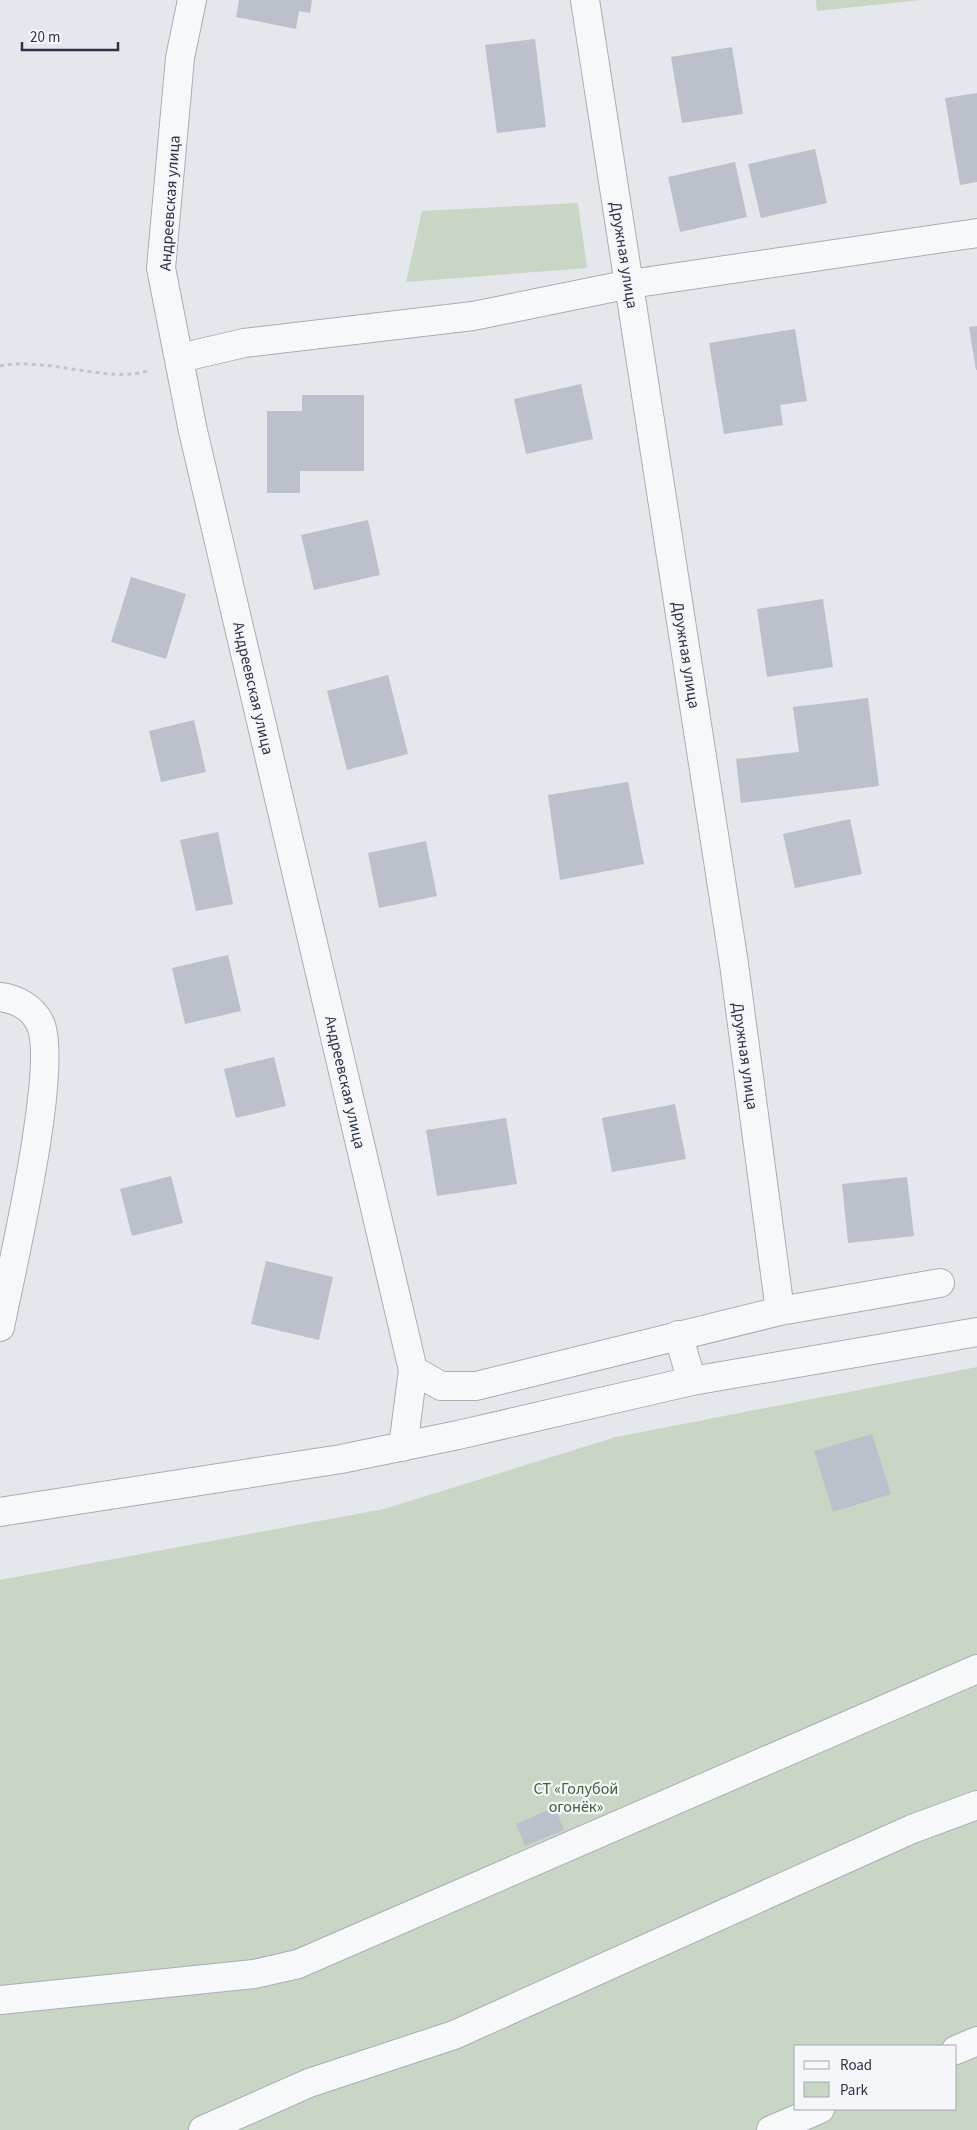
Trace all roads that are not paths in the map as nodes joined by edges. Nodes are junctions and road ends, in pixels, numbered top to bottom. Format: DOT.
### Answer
graph roads {
  1 [pos="192,0"];
  2 [pos="585,0"];
  3 [pos="977,233"];
  4 [pos="630,284"];
  5 [pos="180,358"];
  6 [pos="0,997"];
  7 [pos="940,1283"];
  8 [pos="780,1311"];
  9 [pos="0,1327"];
  10 [pos="977,1332"];
  11 [pos="678,1335"];
  12 [pos="412,1370"];
  13 [pos="692,1381"];
  14 [pos="403,1447"];
  15 [pos="0,1512"];
  16 [pos="977,1668"];
  17 [pos="977,1805"];
  18 [pos="0,2000"];
  19 [pos="977,2041"];
  20 [pos="957,2050"];
  21 [pos="818,2110"];
  22 [pos="203,2130"];
  23 [pos="770,2130"];
  1 -- 5 [label="street, Андреевская улица"];
  2 -- 4 [label="street, Дружная улица"];
  3 -- 4 [label="street"];
  4 -- 5 [label="street"];
  4 -- 8 [label="street, Дружная улица"];
  5 -- 12 [label="street, Андреевская улица"];
  6 -- 9 [label="street"];
  7 -- 8 [label="street"];
  8 -- 11 [label="street"];
  10 -- 13 [label="street"];
  11 -- 12 [label="street"];
  11 -- 13 [label="street"];
  12 -- 14 [label="street, Андреевская улица"];
  13 -- 14 [label="street"];
  14 -- 15 [label="street"];
  16 -- 18 [label="street"];
  17 -- 22 [label="street"];
  19 -- 20 [label="street"];
  21 -- 23 [label="street"];
}
